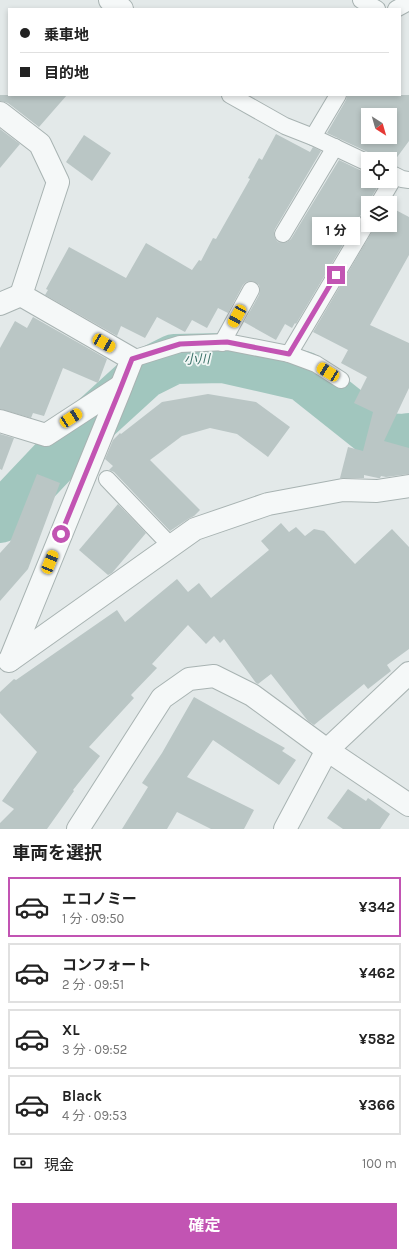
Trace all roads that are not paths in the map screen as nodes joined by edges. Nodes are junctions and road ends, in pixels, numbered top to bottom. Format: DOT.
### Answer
graph roads {
  1 [pos="110,0"];
  2 [pos="130,0"];
  3 [pos="361,0"];
  4 [pos="409,0"];
  5 [pos="121,8"];
  6 [pos="123,8"];
  7 [pos="375,8"];
  8 [pos="398,8"];
  9 [pos="232,96"];
  10 [pos="337,96"];
  11 [pos="0,113"];
  12 [pos="313,137"];
  13 [pos="335,147"];
  14 [pos="361,160"];
  15 [pos="398,176"];
  16 [pos="384,196"];
  17 [pos="361,232"];
  18 [pos="283,234"];
  19 [pos="251,290"];
  20 [pos="21,295"];
  21 [pos="0,304"];
  22 [pos="222,343"];
  23 [pos="289,354"];
  24 [pos="132,359"];
  25 [pos="341,380"];
  26 [pos="118,395"];
  27 [pos="0,421"];
  28 [pos="107,479"];
  29 [pos="409,486"];
  30 [pos="172,546"];
  31 [pos="5,664"];
  32 [pos="409,673"];
  33 [pos="327,750"];
  34 [pos="409,805"];
  35 [pos="78,829"];
  36 [pos="284,829"];
  1 -- 5 [label="street"];
  2 -- 6 [label="lane"];
  3 -- 7 [label="lane"];
  4 -- 8 [label="lane"];
  9 -- 12 [label="lane"];
  10 -- 12 [label="lane"];
  11 -- 20 [label="street"];
  12 -- 13 [label="lane"];
  13 -- 14 [label="lane"];
  13 -- 18 [label="lane"];
  15 -- 16 [label="lane"];
  17 -- 23 [label="lane"];
  19 -- 22 [label="lane"];
  20 -- 21 [label="street"];
  20 -- 24 [label="street"];
  22 -- 23 [label="lane"];
  22 -- 24 [label="lane"];
  23 -- 25 [label="lane"];
  24 -- 26 [label="street"];
  26 -- 27 [label="street"];
  26 -- 31 [label="street"];
  28 -- 30 [label="lane"];
  29 -- 30 [label="street"];
  30 -- 31 [label="street"];
  32 -- 33 [label="street"];
  33 -- 34 [label="street"];
  33 -- 35 [label="street"];
  33 -- 36 [label="street"];
}
